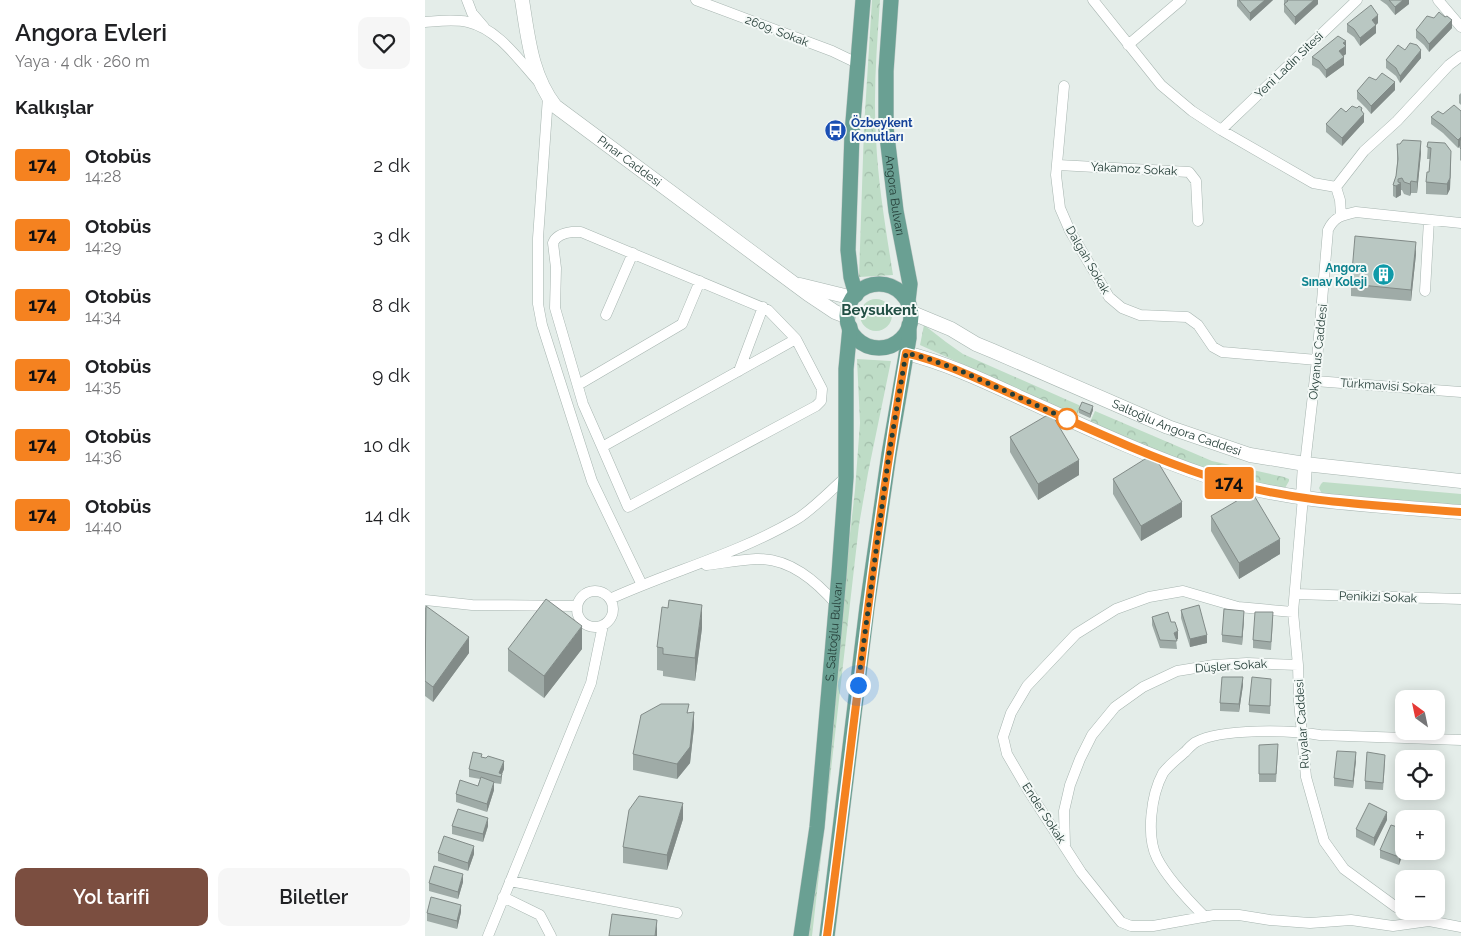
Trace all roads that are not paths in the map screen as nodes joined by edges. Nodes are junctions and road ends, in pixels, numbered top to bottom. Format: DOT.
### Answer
graph roads {
  1 [pos="467,0"];
  2 [pos="522,0"];
  3 [pos="696,0"];
  4 [pos="863,0"];
  5 [pos="891,0"];
  6 [pos="1093,0"];
  7 [pos="1181,0"];
  8 [pos="1357,0"];
  9 [pos="1438,0"];
  10 [pos="425,22"];
  11 [pos="1461,27"];
  12 [pos="485,28"];
  13 [pos="1128,45"];
  14 [pos="1461,56"];
  15 [pos="857,63"];
  16 [pos="1064,86"];
  17 [pos="544,91"];
  18 [pos="1221,130"];
  19 [pos="1058,165"];
  20 [pos="1335,187"];
  21 [pos="1341,215"];
  22 [pos="1429,220"];
  23 [pos="1198,221"];
  24 [pos="1461,223"];
  25 [pos="538,238"];
  26 [pos="554,240"];
  27 [pos="633,253"];
  28 [pos="700,281"];
  29 [pos="794,283"];
  30 [pos="1425,291"];
  31 [pos="854,297"];
  32 [pos="763,307"];
  33 [pos="909,313"];
  34 [pos="606,315"];
  35 [pos="849,322"];
  36 [pos="796,339"];
  37 [pos="906,353"];
  38 [pos="1317,360"];
  39 [pos="739,371"];
  40 [pos="1315,381"];
  41 [pos="577,385"];
  42 [pos="1461,392"];
  43 [pos="602,447"];
  44 [pos="1305,464"];
  45 [pos="846,477"];
  46 [pos="1461,481"];
  47 [pos="1303,497"];
  48 [pos="1461,512"];
  49 [pos="693,566"];
  50 [pos="642,585"];
  51 [pos="1295,594"];
  52 [pos="1461,599"];
  53 [pos="425,600"];
  54 [pos="610,600"];
  55 [pos="837,605"];
  56 [pos="577,606"];
  57 [pos="1293,612"];
  58 [pos="603,625"];
  59 [pos="1299,665"];
  60 [pos="1301,732"];
  61 [pos="1461,740"];
  62 [pos="1065,845"];
  63 [pos="510,881"];
  64 [pos="503,898"];
  65 [pos="1395,906"];
  66 [pos="677,913"];
  67 [pos="1205,917"];
  68 [pos="1425,920"];
  69 [pos="1429,922"];
  70 [pos="1461,927"];
  71 [pos="488,936"];
  72 [pos="551,936"];
  73 [pos="801,936"];
  74 [pos="827,936"];
  1 -- 12 [label="street"];
  2 -- 17 [label="street, Pınar Caddesi"];
  3 -- 15 [label="street, 2609. Sokak"];
  4 -- 15 [label="main road"];
  5 -- 33 [label="main road, Angora Bulvarı"];
  6 -- 13 [label="street"];
  7 -- 13 [label="street"];
  8 -- 18 [label="street, Yeni Ladin Sitesi"];
  9 -- 11 [label="street"];
  10 -- 12 [label="street"];
  12 -- 17 [label="street"];
  13 -- 18 [label="street"];
  14 -- 20 [label="street"];
  15 -- 31 [label="main road"];
  16 -- 19 [label="street, Dalgah Sokak"];
  17 -- 25 [label="street"];
  17 -- 29 [label="street, Pınar Caddesi"];
  18 -- 20 [label="street"];
  19 -- 23 [label="street, Yakamoz Sokak"];
  19 -- 38 [label="street, Dalgah Sokak"];
  20 -- 21 [label="street"];
  21 -- 22 [label="street"];
  21 -- 38 [label="street, Okyanus Caddesi"];
  22 -- 24 [label="street"];
  22 -- 30 [label="street"];
  25 -- 26 [label="street"];
  25 -- 50 [label="street"];
  26 -- 27 [label="street"];
  26 -- 41 [label="street"];
  27 -- 28 [label="street"];
  27 -- 34 [label="street"];
  28 -- 32 [label="street"];
  28 -- 41 [label="street"];
  29 -- 31 [label="street, Pınar Caddesi"];
  29 -- 35 [label="street, Pınar Caddesi"];
  31 -- 33 [label="main road"];
  31 -- 35 [label="main road"];
  32 -- 36 [label="street"];
  32 -- 39 [label="street"];
  33 -- 35 [label="main road"];
  33 -- 37 [label="main road"];
  33 -- 44 [label="street, Saltoğlu Angora Caddesi"];
  35 -- 45 [label="main road, S. Saltoğlu Bulvarı"];
  36 -- 39 [label="street"];
  36 -- 43 [label="street"];
  37 -- 47 [label="street"];
  37 -- 74 [label="main road"];
  38 -- 40 [label="street, Okyanus Caddesi"];
  39 -- 43 [label="street"];
  40 -- 42 [label="street, Türkmavisi Sokak"];
  40 -- 44 [label="street, Okyanus Caddesi"];
  41 -- 43 [label="street"];
  44 -- 46 [label="street, Saltoğlu Angora Caddesi"];
  44 -- 47 [label="street"];
  45 -- 49 [label="street"];
  45 -- 55 [label="main road, S. Saltoğlu Bulvarı"];
  47 -- 48 [label="street"];
  47 -- 51 [label="street, Rüyalar Caddesi"];
  49 -- 50 [label="street"];
  49 -- 55 [label="street"];
  50 -- 54 [label="street"];
  51 -- 52 [label="street, Penikizi Sokak"];
  51 -- 57 [label="street, Rüyalar Caddesi"];
  53 -- 56 [label="street"];
  54 -- 56 [label="street"];
  54 -- 58 [label="street"];
  55 -- 73 [label="main road, S. Saltoğlu Bulvarı"];
  56 -- 58 [label="street"];
  57 -- 59 [label="street, Rüyalar Caddesi"];
  57 -- 62 [label="street, Ender Sokak"];
  58 -- 63 [label="street"];
  59 -- 60 [label="street, Rüyalar Caddesi"];
  59 -- 62 [label="street, Düşler Sokak"];
  60 -- 61 [label="street"];
  60 -- 65 [label="street, Rüyalar Caddesi"];
  60 -- 67 [label="street"];
  62 -- 67 [label="street, Ender Sokak"];
  63 -- 64 [label="street"];
  63 -- 66 [label="street"];
  64 -- 71 [label="street"];
  64 -- 72 [label="street"];
  67 -- 69 [label="street, Ender Sokak"];
  68 -- 69 [label="street, Rüyalar Caddesi"];
  69 -- 70 [label="street, Rüyalar Caddesi"];
}
